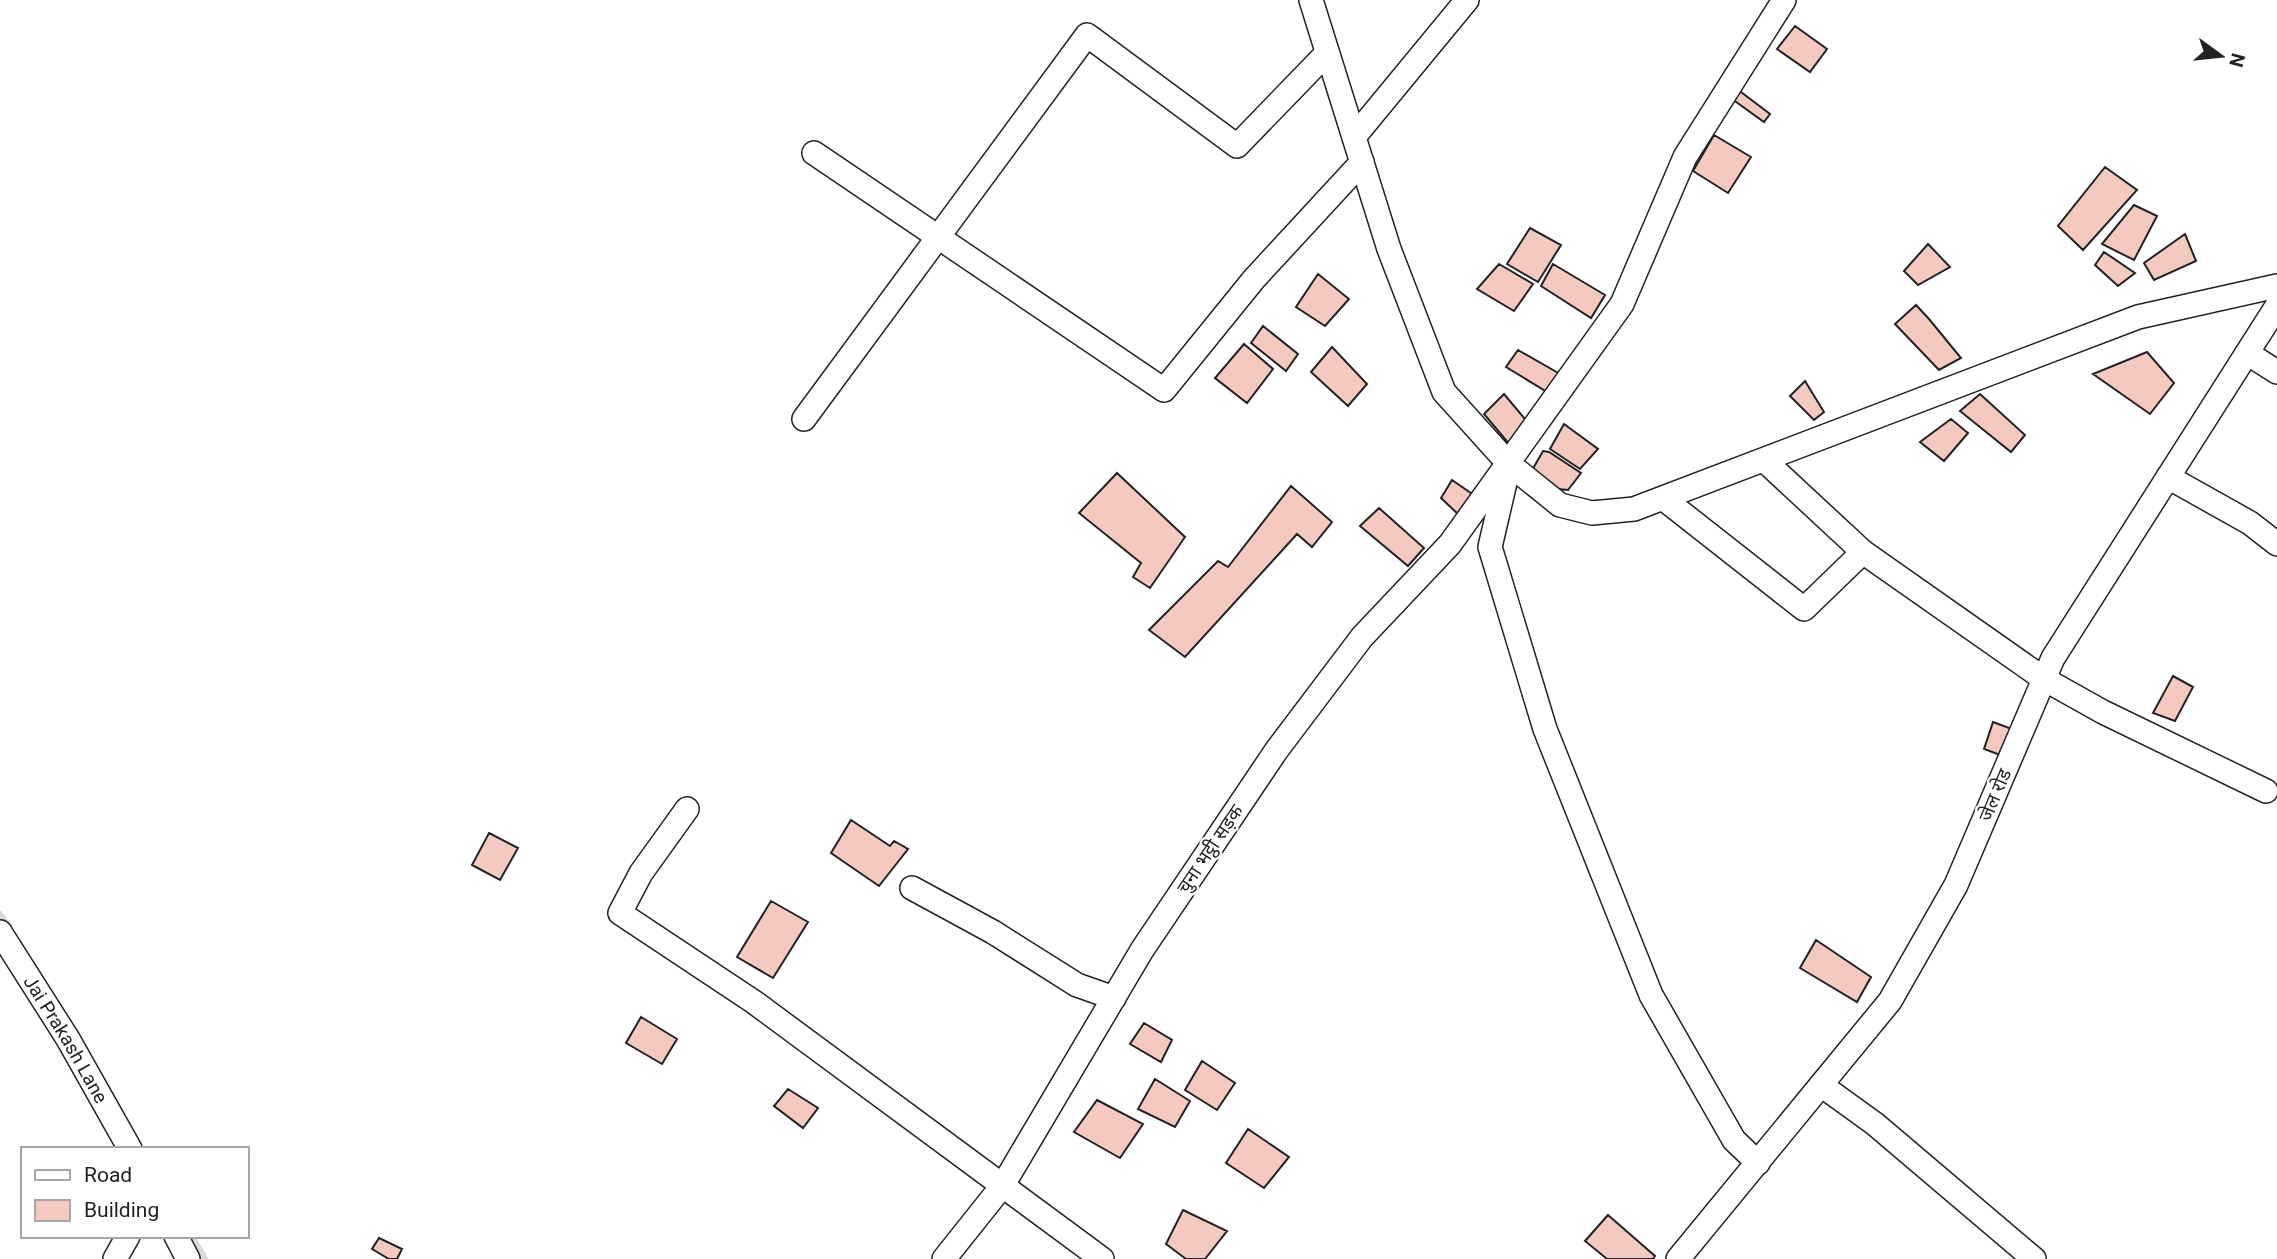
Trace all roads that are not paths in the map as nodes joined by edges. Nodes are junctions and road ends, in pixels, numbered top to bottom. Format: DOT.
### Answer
graph roads {
  1 [pos="1311,0"];
  2 [pos="1467,0"];
  3 [pos="1784,0"];
  4 [pos="1328,53"];
  5 [pos="1354,137"];
  6 [pos="814,153"];
  7 [pos="1362,162"];
  8 [pos="938,236"];
  9 [pos="2277,286"];
  10 [pos="2277,306"];
  11 [pos="2247,353"];
  12 [pos="2277,372"];
  13 [pos="804,419"];
  14 [pos="1765,461"];
  15 [pos="1509,464"];
  16 [pos="2168,477"];
  17 [pos="1664,499"];
  18 [pos="2277,544"];
  19 [pos="1863,552"];
  20 [pos="2044,679"];
  21 [pos="2266,791"];
  22 [pos="687,809"];
  23 [pos="912,888"];
  24 [pos="0,932"];
  25 [pos="1114,998"];
  26 [pos="1821,1085"];
  27 [pos="129,1147"];
  28 [pos="1758,1163"];
  29 [pos="1003,1185"];
  30 [pos="127,1238"];
  31 [pos="177,1238"];
  32 [pos="115,1259"];
  33 [pos="188,1259"];
  34 [pos="944,1259"];
  35 [pos="1102,1259"];
  36 [pos="1678,1259"];
  37 [pos="2034,1259"];
  1 -- 4 [label="street"];
  2 -- 5 [label="street"];
  3 -- 15 [label="street, चुना भट्ठी सड़क"];
  4 -- 5 [label="street"];
  4 -- 8 [label="street"];
  5 -- 7 [label="street"];
  6 -- 8 [label="street"];
  7 -- 8 [label="street"];
  7 -- 15 [label="street"];
  8 -- 13 [label="street"];
  9 -- 14 [label="street"];
  10 -- 11 [label="street, जेल रोड"];
  11 -- 12 [label="street"];
  11 -- 16 [label="street, जेल रोड"];
  14 -- 17 [label="street"];
  14 -- 19 [label="street"];
  15 -- 17 [label="street"];
  15 -- 25 [label="street, चुना भट्ठी सड़क"];
  15 -- 28 [label="street"];
  16 -- 18 [label="street"];
  16 -- 20 [label="street, जेल रोड"];
  17 -- 19 [label="street"];
  19 -- 20 [label="street"];
  20 -- 21 [label="street"];
  20 -- 26 [label="street, जेल रोड"];
  22 -- 29 [label="street"];
  23 -- 25 [label="street"];
  24 -- 27 [label="street, Jai Prakash Lane"];
  25 -- 29 [label="street, चुना भट्ठी सड़क"];
  26 -- 28 [label="street, जेल रोड"];
  26 -- 37 [label="street"];
  28 -- 36 [label="street, जेल रोड"];
  29 -- 34 [label="street, चुना भट्ठी सड़क"];
  29 -- 35 [label="street"];
  30 -- 32 [label="street"];
  31 -- 33 [label="street"];
}
